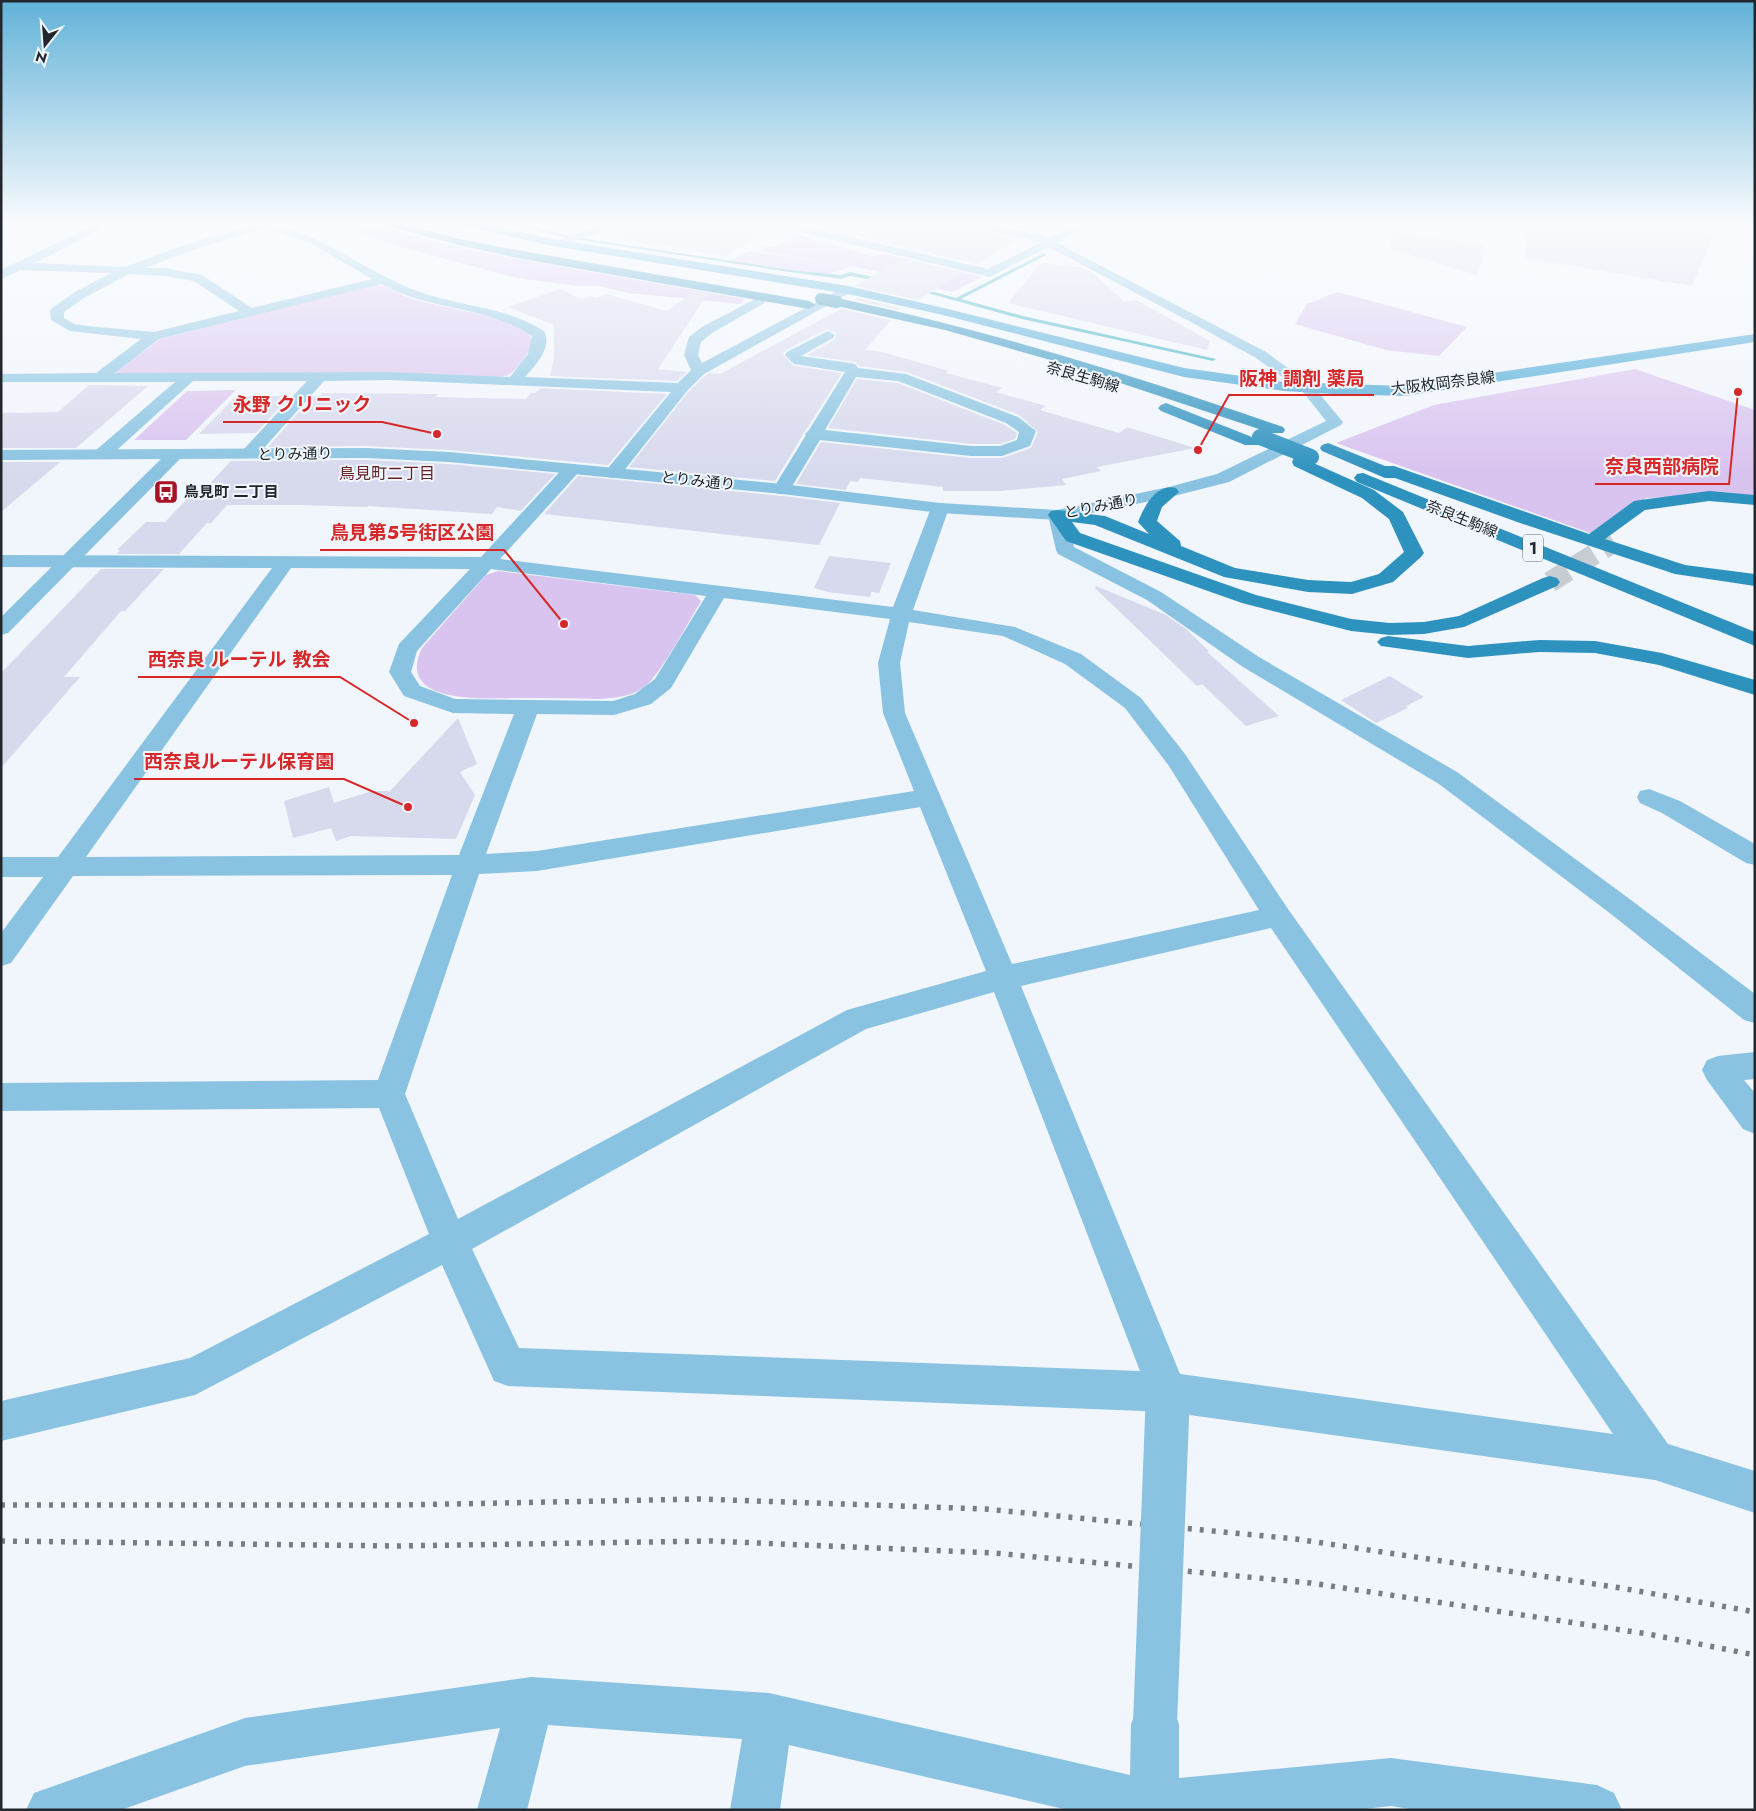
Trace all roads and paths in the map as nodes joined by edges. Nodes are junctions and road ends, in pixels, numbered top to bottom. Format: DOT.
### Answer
graph roads {
  1 [pos="65,306"];
  2 [pos="238,306"];
  3 [pos="275,306"];
  4 [pos="458,306"];
  5 [pos="753,306"];
  6 [pos="820,306"];
  7 [pos="836,306"];
  8 [pos="840,306"];
  9 [pos="919,306"];
  10 [pos="1169,306"];
  11 [pos="248,312"];
  12 [pos="828,335"];
  13 [pos="154,336"];
  14 [pos="1755,338"];
  15 [pos="699,371"];
  16 [pos="852,372"];
  17 [pos="189,377"];
  18 [pos="319,377"];
  19 [pos="1,378"];
  20 [pos="99,378"];
  21 [pos="514,381"];
  22 [pos="682,388"];
  23 [pos="1308,390"];
  24 [pos="814,434"];
  25 [pos="249,454"];
  26 [pos="101,455"];
  27 [pos="1,456"];
  28 [pos="174,456"];
  29 [pos="1313,456"];
  30 [pos="572,469"];
  31 [pos="613,473"];
  32 [pos="782,489"];
  33 [pos="1170,492"];
  34 [pos="1755,500"];
  35 [pos="940,508"];
  36 [pos="1755,509"];
  37 [pos="1057,515"];
  38 [pos="1597,536"];
  39 [pos="1614,542"];
  40 [pos="70,560"];
  41 [pos="1,561"];
  42 [pos="286,562"];
  43 [pos="486,563"];
  44 [pos="1231,573"];
  45 [pos="1755,580"];
  46 [pos="718,592"];
  47 [pos="1249,599"];
  48 [pos="902,614"];
  49 [pos="1755,622"];
  50 [pos="1,629"];
  51 [pos="1755,640"];
  52 [pos="1755,688"];
  53 [pos="528,707"];
  54 [pos="930,797"];
  55 [pos="1649,797"];
  56 [pos="1755,856"];
  57 [pos="469,865"];
  58 [pos="1,867"];
  59 [pos="66,867"];
  60 [pos="1278,916"];
  61 [pos="1,955"];
  62 [pos="1003,978"];
  63 [pos="1755,1012"];
  64 [pos="1755,1065"];
  65 [pos="389,1094"];
  66 [pos="1,1097"];
  67 [pos="1755,1119"];
  68 [pos="450,1242"];
  69 [pos="1168,1392"];
  70 [pos="1,1421"];
  71 [pos="1655,1460"];
  72 [pos="1755,1492"];
  73 [pos="531,1700"];
  74 [pos="769,1718"];
  75 [pos="1154,1807"];
  76 [pos="51,1810"];
  77 [pos="502,1810"];
  78 [pos="755,1810"];
  79 [pos="1597,1810"];
  1 -- 13 [label="street"];
  2 -- 11 [label="street"];
  3 -- 11 [label="street"];
  4 -- 21 [label="street"];
  5 -- 15 [label="street"];
  6 -- 15 [label="street"];
  7 -- 29 [label="main road, 奈良生駒線 / 1"];
  8 -- 29 [label="main road, 奈良生駒線 / 1"];
  9 -- 23 [label="main road, 大阪枚岡奈良線"];
  10 -- 23 [label="street"];
  11 -- 13 [label="street"];
  12 -- 16 [label="street"];
  13 -- 20 [label="street"];
  14 -- 23 [label="main road, 大阪枚岡奈良線"];
  15 -- 22 [label="street"];
  16 -- 24 [label="street"];
  16 -- 24 [label="street"];
  17 -- 18 [label="street"];
  17 -- 20 [label="street"];
  17 -- 26 [label="street"];
  18 -- 21 [label="street"];
  18 -- 25 [label="street"];
  19 -- 20 [label="street"];
  21 -- 22 [label="street"];
  22 -- 31 [label="street"];
  23 -- 33 [label="street, とりみ通り"];
  24 -- 32 [label="street"];
  25 -- 28 [label="street, とりみ通り"];
  25 -- 30 [label="street, とりみ通り"];
  26 -- 27 [label="street, とりみ通り"];
  26 -- 28 [label="street, とりみ通り"];
  28 -- 40 [label="street"];
  29 -- 44 [label="main road"];
  29 -- 45 [label="main road"];
  29 -- 49 [label="main road, 奈良生駒線 / 1"];
  29 -- 51 [label="main road, 奈良生駒線 / 1"];
  30 -- 31 [label="street, とりみ通り"];
  30 -- 43 [label="street"];
  31 -- 32 [label="street, とりみ通り"];
  32 -- 35 [label="street, とりみ通り"];
  33 -- 37 [label="street, とりみ通り"];
  33 -- 44 [label="main road"];
  34 -- 38 [label="main road"];
  35 -- 37 [label="street, とりみ通り"];
  35 -- 48 [label="street"];
  36 -- 39 [label="main road"];
  37 -- 44 [label="main road"];
  37 -- 47 [label="main road"];
  37 -- 63 [label="street"];
  40 -- 41 [label="street"];
  40 -- 42 [label="street"];
  40 -- 50 [label="street"];
  42 -- 43 [label="street"];
  42 -- 59 [label="street"];
  43 -- 46 [label="street"];
  43 -- 53 [label="street"];
  44 -- 47 [label="main road"];
  46 -- 48 [label="street"];
  46 -- 53 [label="street"];
  47 -- 52 [label="main road"];
  48 -- 54 [label="street"];
  48 -- 60 [label="street"];
  53 -- 57 [label="street"];
  54 -- 57 [label="street"];
  54 -- 62 [label="street"];
  55 -- 56 [label="street"];
  57 -- 59 [label="street"];
  57 -- 65 [label="street"];
  58 -- 59 [label="street"];
  59 -- 61 [label="street"];
  60 -- 62 [label="street"];
  60 -- 71 [label="street"];
  62 -- 68 [label="street"];
  62 -- 69 [label="street"];
  64 -- 67 [label="street"];
  65 -- 66 [label="street"];
  65 -- 68 [label="street"];
  68 -- 69 [label="street"];
  68 -- 70 [label="street"];
  69 -- 71 [label="street"];
  69 -- 75 [label="street, bridge"];
  71 -- 72 [label="street"];
  73 -- 74 [label="street"];
  73 -- 76 [label="street"];
  73 -- 77 [label="street"];
  74 -- 75 [label="street"];
  74 -- 78 [label="street"];
  75 -- 79 [label="street"];
}
